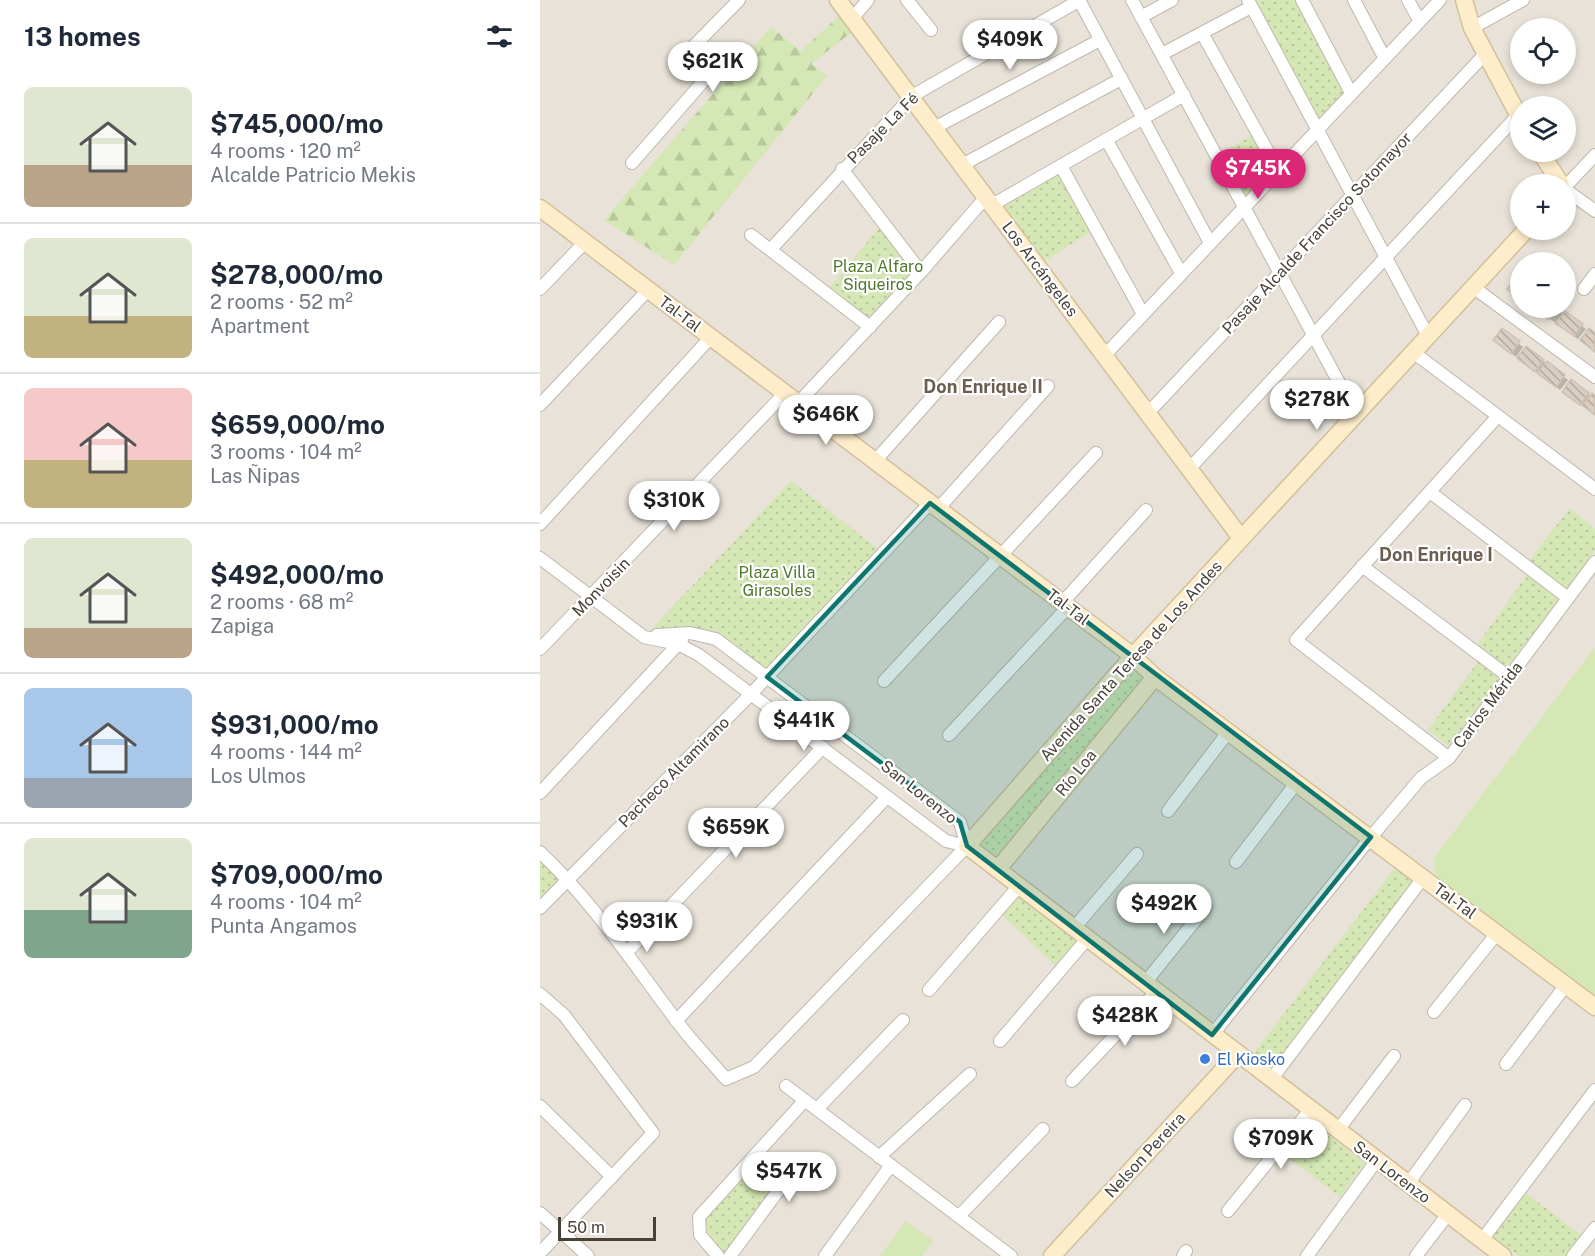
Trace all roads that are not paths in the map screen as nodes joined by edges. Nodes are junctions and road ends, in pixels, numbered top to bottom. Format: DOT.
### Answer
graph roads {
  1 [pos="740,0"];
  2 [pos="838,0"];
  3 [pos="868,0"];
  4 [pos="907,0"];
  5 [pos="1079,0"];
  6 [pos="1132,0"];
  7 [pos="1172,0"];
  8 [pos="1302,0"];
  9 [pos="1354,0"];
  10 [pos="1408,0"];
  11 [pos="1440,0"];
  12 [pos="1464,0"];
  13 [pos="1523,0"];
  14 [pos="1250,3"];
  15 [pos="1142,17"];
  16 [pos="852,19"];
  17 [pos="1419,20"];
  18 [pos="1472,28"];
  19 [pos="931,30"];
  20 [pos="1202,33"];
  21 [pos="1100,40"];
  22 [pos="1485,53"];
  23 [pos="1162,54"];
  24 [pos="1384,57"];
  25 [pos="1121,79"];
  26 [pos="1351,93"];
  27 [pos="1184,95"];
  28 [pos="912,96"];
  29 [pos="1510,99"];
  30 [pos="1143,118"];
  31 [pos="1510,128"];
  32 [pos="934,129"];
  33 [pos="1317,130"];
  34 [pos="1107,139"];
  35 [pos="1595,156"];
  36 [pos="632,163"];
  37 [pos="962,165"];
  38 [pos="1061,166"];
  39 [pos="842,169"];
  40 [pos="1278,170"];
  41 [pos="1576,177"];
  42 [pos="1353,195"];
  43 [pos="1576,196"];
  44 [pos="989,201"];
  45 [pos="1244,206"];
  46 [pos="540,208"];
  47 [pos="1595,211"];
  48 [pos="751,235"];
  49 [pos="1517,240"];
  50 [pos="585,242"];
  51 [pos="1210,243"];
  52 [pos="771,249"];
  53 [pos="1386,258"];
  54 [pos="921,272"];
  55 [pos="1280,272"];
  56 [pos="1181,273"];
  57 [pos="1595,274"];
  58 [pos="1473,287"];
  59 [pos="540,289"];
  60 [pos="1584,289"];
  61 [pos="648,290"];
  62 [pos="1143,314"];
  63 [pos="999,322"];
  64 [pos="870,327"];
  65 [pos="1314,335"];
  66 [pos="1428,336"];
  67 [pos="711,337"];
  68 [pos="1413,352"];
  69 [pos="1105,355"];
  70 [pos="1595,377"];
  71 [pos="1048,386"];
  72 [pos="791,398"];
  73 [pos="540,405"];
  74 [pos="1148,413"];
  75 [pos="1356,414"];
  76 [pos="1498,416"];
  77 [pos="1096,453"];
  78 [pos="875,461"];
  79 [pos="1190,468"];
  80 [pos="1595,489"];
  81 [pos="1430,492"];
  82 [pos="934,506"];
  83 [pos="1146,510"];
  84 [pos="540,524"];
  85 [pos="1241,538"];
  86 [pos="1001,557"];
  87 [pos="540,558"];
  88 [pos="1595,562"];
  89 [pos="1362,566"];
  90 [pos="591,598"];
  91 [pos="1568,598"];
  92 [pos="1065,605"];
  93 [pos="690,633"];
  94 [pos="644,636"];
  95 [pos="678,644"];
  96 [pos="540,649"];
  97 [pos="1133,656"];
  98 [pos="1155,676"];
  99 [pos="767,677"];
  100 [pos="1509,677"];
  101 [pos="885,681"];
  102 [pos="752,693"];
  103 [pos="1229,731"];
  104 [pos="949,735"];
  105 [pos="823,747"];
  106 [pos="1449,758"];
  107 [pos="1297,782"];
  108 [pos="540,793"];
  109 [pos="887,797"];
  110 [pos="1167,811"];
  111 [pos="1371,837"];
  112 [pos="967,846"];
  113 [pos="540,852"];
  114 [pos="1137,855"];
  115 [pos="1236,862"];
  116 [pos="998,869"];
  117 [pos="568,878"];
  118 [pos="1423,878"];
  119 [pos="1019,886"];
  120 [pos="1206,907"];
  121 [pos="540,908"];
  122 [pos="1498,932"];
  123 [pos="1081,934"];
  124 [pos="628,951"];
  125 [pos="1566,985"];
  126 [pos="1150,987"];
  127 [pos="929,990"];
  128 [pos="540,994"];
  129 [pos="1595,1007"];
  130 [pos="1434,1012"];
  131 [pos="903,1020"];
  132 [pos="676,1021"];
  133 [pos="1212,1035"];
  134 [pos="1000,1041"];
  135 [pos="1237,1055"];
  136 [pos="1394,1056"];
  137 [pos="1506,1064"];
  138 [pos="970,1074"];
  139 [pos="1270,1080"];
  140 [pos="1072,1081"];
  141 [pos="786,1086"];
  142 [pos="1595,1090"];
  143 [pos="805,1100"];
  144 [pos="1465,1105"];
  145 [pos="540,1106"];
  146 [pos="818,1110"];
  147 [pos="1310,1110"];
  148 [pos="1043,1129"];
  149 [pos="1338,1130"];
  150 [pos="879,1156"];
  151 [pos="754,1157"];
  152 [pos="1377,1160"];
  153 [pos="891,1165"];
  154 [pos="612,1177"];
  155 [pos="1408,1184"];
  156 [pos="1228,1210"];
  157 [pos="540,1213"];
  158 [pos="1448,1214"];
  159 [pos="958,1216"];
  160 [pos="1595,1228"];
  161 [pos="560,1231"];
  162 [pos="1482,1240"];
  163 [pos="540,1253"];
  164 [pos="588,1256"];
  165 [pos="717,1256"];
  166 [pos="730,1256"];
  167 [pos="825,1256"];
  168 [pos="1011,1256"];
  169 [pos="1052,1256"];
  170 [pos="1307,1256"];
  171 [pos="1416,1256"];
  172 [pos="1503,1256"];
  173 [pos="1573,1256"];
  1 -- 36 [label="street"];
  2 -- 16 [label="street, Los Arcángeles"];
  3 -- 16 [label="street"];
  4 -- 19 [label="street"];
  5 -- 21 [label="street"];
  5 -- 28 [label="street, Pasaje La Fé"];
  6 -- 15 [label="street"];
  7 -- 15 [label="street"];
  8 -- 26 [label="street"];
  9 -- 24 [label="street"];
  10 -- 17 [label="street"];
  11 -- 17 [label="street"];
  12 -- 18 [label="street"];
  13 -- 18 [label="street"];
  14 -- 20 [label="street"];
  14 -- 33 [label="street"];
  15 -- 23 [label="street"];
  16 -- 28 [label="street, Los Arcángeles"];
  17 -- 24 [label="street"];
  18 -- 22 [label="street"];
  20 -- 23 [label="street"];
  20 -- 40 [label="street"];
  21 -- 25 [label="street"];
  21 -- 32 [label="street"];
  22 -- 29 [label="street"];
  22 -- 42 [label="street, Pasaje Alcalde Francisco Sotomayor"];
  23 -- 27 [label="street"];
  24 -- 26 [label="street"];
  25 -- 30 [label="street"];
  25 -- 37 [label="street"];
  26 -- 33 [label="street"];
  27 -- 30 [label="street, Monvoisin"];
  27 -- 45 [label="street"];
  28 -- 32 [label="street, Los Arcángeles"];
  28 -- 39 [label="street, Pasaje La Fé"];
  30 -- 34 [label="street, Monvoisin"];
  30 -- 51 [label="street"];
  31 -- 53 [label="street"];
  32 -- 37 [label="street, Los Arcángeles"];
  33 -- 40 [label="street"];
  33 -- 42 [label="street"];
  34 -- 38 [label="street, Monvoisin"];
  34 -- 56 [label="street"];
  35 -- 41 [label="street"];
  37 -- 44 [label="street, Los Arcángeles"];
  38 -- 44 [label="street, Monvoisin"];
  38 -- 62 [label="street"];
  39 -- 52 [label="street, Pasaje La Fé"];
  39 -- 54 [label="street"];
  40 -- 45 [label="street"];
  42 -- 53 [label="street"];
  42 -- 55 [label="street, Pasaje Alcalde Francisco Sotomayor"];
  43 -- 47 [label="street"];
  44 -- 54 [label="street, Monvoisin"];
  44 -- 69 [label="street, Los Arcángeles"];
  45 -- 51 [label="street"];
  45 -- 55 [label="street"];
  46 -- 50 [label="street, Tal-Tal"];
  48 -- 52 [label="street"];
  49 -- 58 [label="street, Avenida Santa Teresa de Los Andes"];
  50 -- 59 [label="street"];
  50 -- 61 [label="street, Tal-Tal"];
  51 -- 56 [label="street"];
  52 -- 64 [label="street"];
  53 -- 65 [label="street"];
  53 -- 66 [label="street"];
  54 -- 64 [label="street, Monvoisin"];
  55 -- 65 [label="street"];
  55 -- 74 [label="street, Pasaje Alcalde Francisco Sotomayor"];
  56 -- 62 [label="street"];
  57 -- 60 [label="street"];
  58 -- 66 [label="street, Avenida Santa Teresa de Los Andes"];
  58 -- 70 [label="street"];
  61 -- 67 [label="street, Tal-Tal"];
  61 -- 73 [label="street"];
  62 -- 69 [label="street"];
  63 -- 78 [label="street"];
  64 -- 72 [label="street, Monvoisin"];
  65 -- 75 [label="street"];
  65 -- 79 [label="street"];
  66 -- 68 [label="street, Avenida Santa Teresa de Los Andes"];
  67 -- 72 [label="street, Tal-Tal"];
  67 -- 84 [label="street"];
  68 -- 75 [label="street, Avenida Santa Teresa de Los Andes"];
  68 -- 76 [label="street"];
  69 -- 74 [label="street, Los Arcángeles"];
  71 -- 82 [label="street, Pacheco Altamirano"];
  72 -- 78 [label="street, Tal-Tal"];
  72 -- 90 [label="street, Monvoisin"];
  74 -- 79 [label="street, Los Arcángeles"];
  75 -- 85 [label="street, Avenida Santa Teresa de Los Andes"];
  76 -- 80 [label="street"];
  76 -- 81 [label="street"];
  77 -- 86 [label="street"];
  78 -- 82 [label="street, Tal-Tal"];
  79 -- 85 [label="street, Los Arcángeles"];
  81 -- 89 [label="street"];
  81 -- 91 [label="street"];
  82 -- 86 [label="street, Tal-Tal"];
  82 -- 99 [label="street, Pacheco Altamirano"];
  83 -- 92 [label="street"];
  85 -- 97 [label="street, Avenida Santa Teresa de Los Andes"];
  86 -- 92 [label="street, Tal-Tal"];
  86 -- 101 [label="street"];
  87 -- 90 [label="street, San Lorenzo"];
  88 -- 91 [label="street, Carlos Mérida"];
  89 -- 100 [label="street"];
  89 -- 106 [label="street"];
  90 -- 94 [label="street, San Lorenzo"];
  90 -- 96 [label="street, Monvoisin"];
  91 -- 100 [label="street, Carlos Mérida"];
  92 -- 97 [label="street, Tal-Tal"];
  92 -- 104 [label="street"];
  93 -- 94 [label="street, San Lorenzo"];
  93 -- 95 [label="street"];
  93 -- 99 [label="street, San Lorenzo"];
  94 -- 95 [label="street, San Lorenzo"];
  95 -- 102 [label="street, San Lorenzo"];
  95 -- 108 [label="street"];
  97 -- 98 [label="street, Tal-Tal"];
  97 -- 112 [label="street, Avenida Santa Teresa de Los Andes"];
  98 -- 103 [label="street, Tal-Tal"];
  98 -- 116 [label="street, Río Loa"];
  99 -- 102 [label="street, Pacheco Altamirano"];
  99 -- 112 [label="street, San Lorenzo"];
  100 -- 106 [label="street, Carlos Mérida"];
  102 -- 105 [label="street, San Lorenzo"];
  102 -- 117 [label="street, Pacheco Altamirano"];
  103 -- 107 [label="street, Tal-Tal"];
  103 -- 110 [label="street"];
  105 -- 109 [label="street, San Lorenzo"];
  105 -- 124 [label="street"];
  106 -- 111 [label="street, Carlos Mérida"];
  107 -- 111 [label="street, Tal-Tal"];
  107 -- 115 [label="street"];
  109 -- 112 [label="street, San Lorenzo"];
  109 -- 132 [label="street"];
  111 -- 118 [label="street, Tal-Tal"];
  111 -- 133 [label="street, Carlos Mérida"];
  112 -- 116 [label="street, San Lorenzo"];
  112 -- 132 [label="street, Avenida Santa Teresa de Los Andes"];
  113 -- 117 [label="street"];
  114 -- 123 [label="street"];
  116 -- 119 [label="street, San Lorenzo"];
  117 -- 121 [label="street, Pacheco Altamirano"];
  117 -- 124 [label="street"];
  118 -- 122 [label="street, Tal-Tal"];
  118 -- 139 [label="street"];
  119 -- 123 [label="street, San Lorenzo"];
  119 -- 127 [label="street"];
  120 -- 126 [label="street"];
  122 -- 125 [label="street, Tal-Tal"];
  122 -- 130 [label="street"];
  123 -- 126 [label="street, San Lorenzo"];
  123 -- 134 [label="street"];
  124 -- 132 [label="street"];
  125 -- 129 [label="street, Tal-Tal"];
  125 -- 137 [label="street"];
  126 -- 133 [label="street, San Lorenzo"];
  126 -- 140 [label="street"];
  128 -- 154 [label="street"];
  131 -- 146 [label="street"];
  133 -- 135 [label="street, San Lorenzo"];
  135 -- 139 [label="street, San Lorenzo"];
  135 -- 169 [label="street, Nelson Pereira"];
  136 -- 149 [label="street"];
  138 -- 150 [label="street"];
  139 -- 147 [label="street, San Lorenzo"];
  141 -- 143 [label="street"];
  142 -- 162 [label="street"];
  143 -- 146 [label="street"];
  143 -- 151 [label="street"];
  144 -- 155 [label="street"];
  145 -- 154 [label="street"];
  146 -- 150 [label="street"];
  147 -- 149 [label="street, San Lorenzo"];
  147 -- 156 [label="street"];
  148 -- 159 [label="street"];
  149 -- 152 [label="street, San Lorenzo"];
  150 -- 153 [label="street"];
  151 -- 165 [label="street"];
  151 -- 166 [label="street"];
  152 -- 155 [label="street, San Lorenzo"];
  152 -- 170 [label="street"];
  153 -- 159 [label="street"];
  153 -- 167 [label="street"];
  154 -- 161 [label="street"];
  155 -- 158 [label="street, San Lorenzo"];
  157 -- 161 [label="street"];
  158 -- 162 [label="street, San Lorenzo"];
  158 -- 171 [label="street"];
  159 -- 168 [label="street"];
  160 -- 173 [label="street"];
  161 -- 163 [label="street"];
  161 -- 164 [label="street"];
  162 -- 172 [label="street, San Lorenzo"];
}
